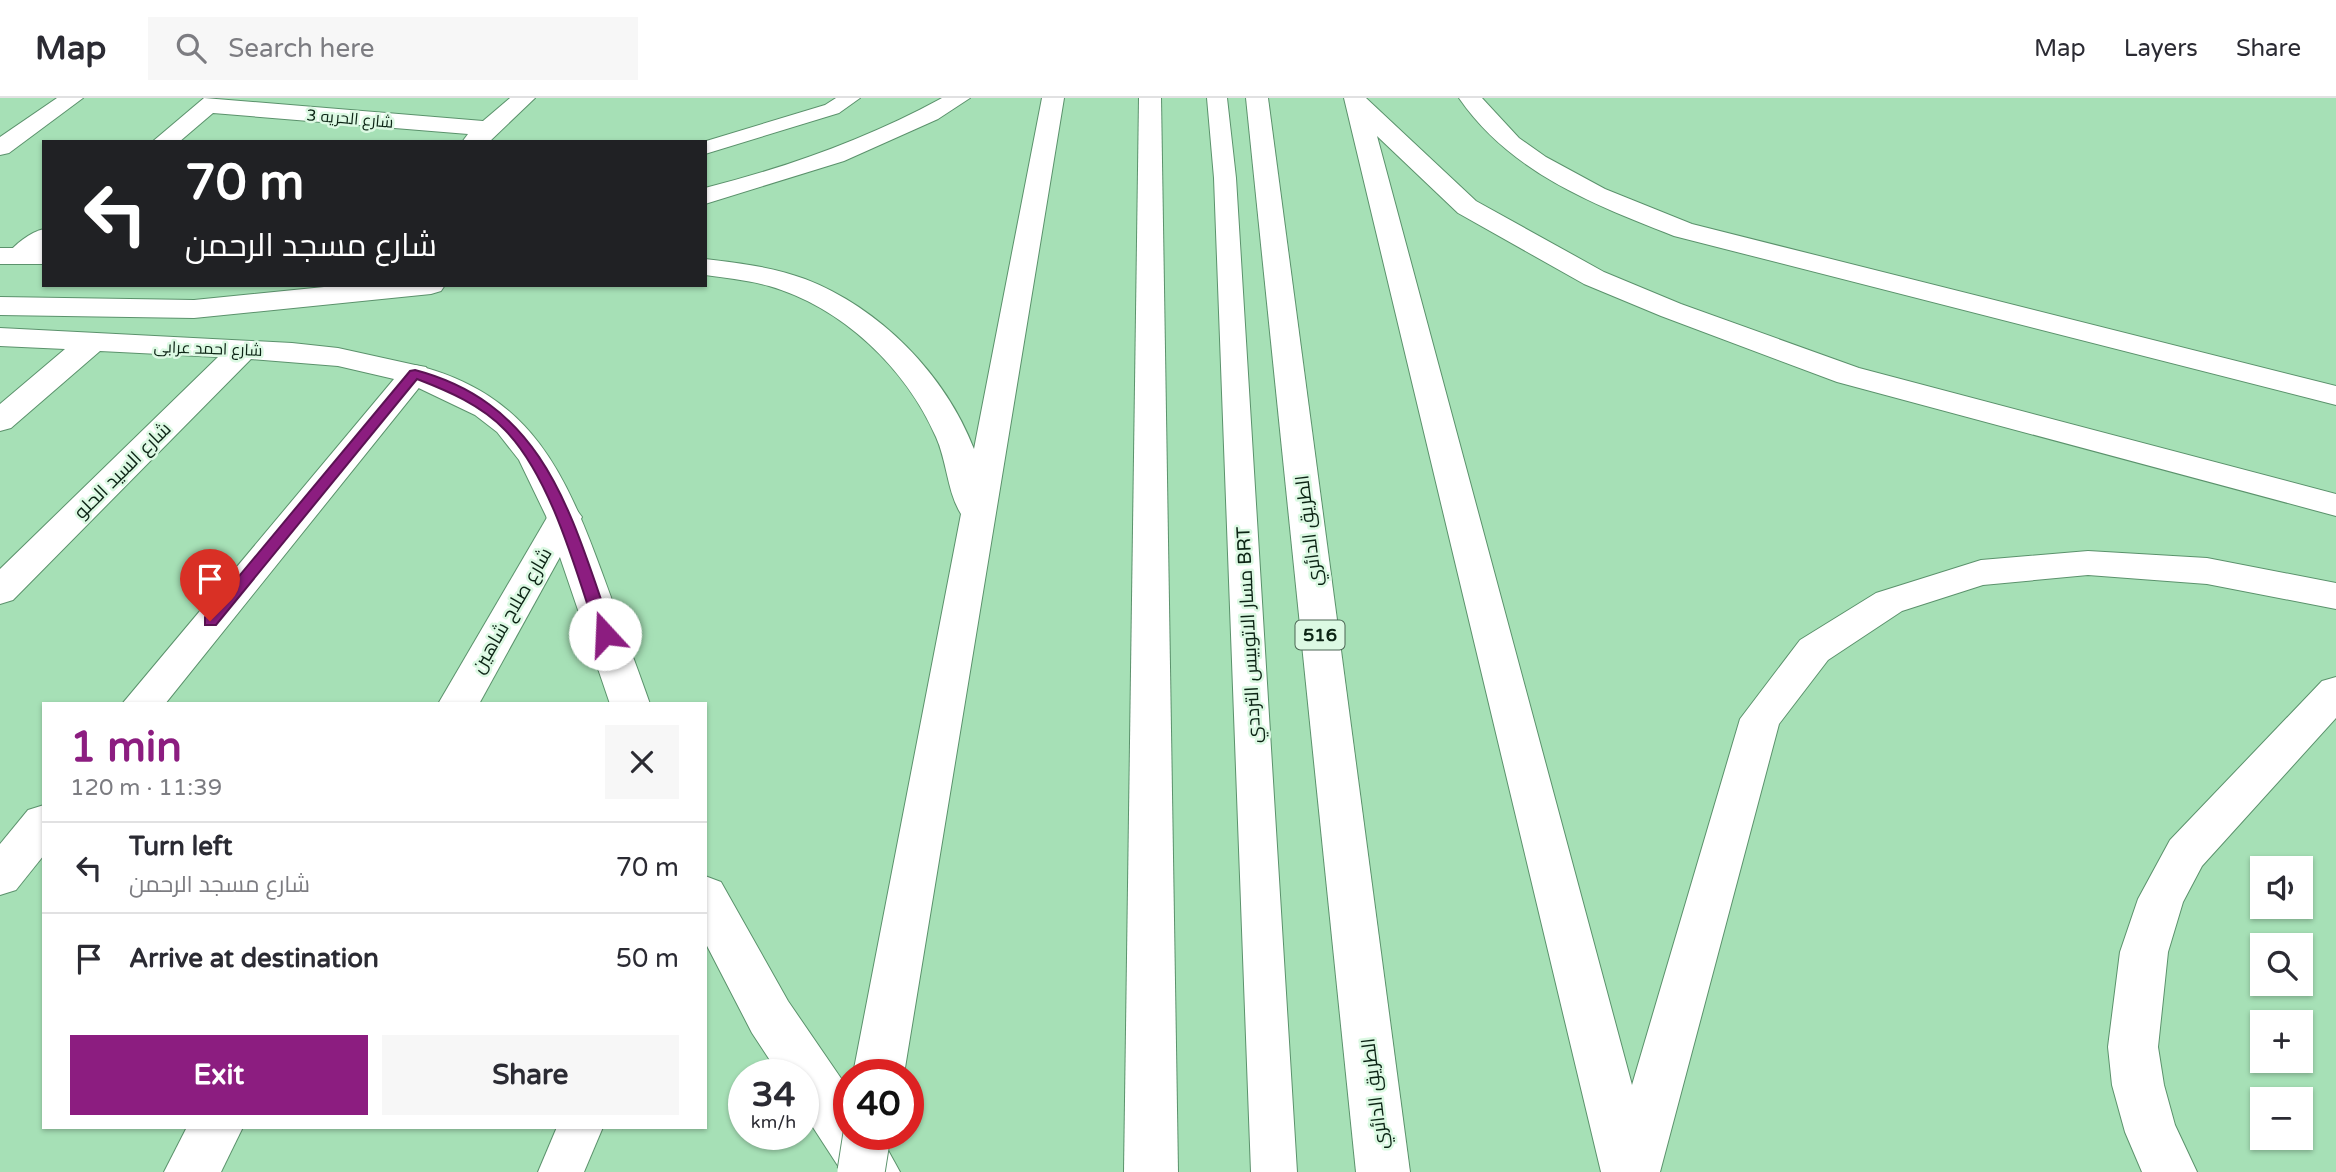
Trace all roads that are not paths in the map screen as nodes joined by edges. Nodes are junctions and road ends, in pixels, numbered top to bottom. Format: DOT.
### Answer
graph roads {
  1 [pos="72,98"];
  2 [pos="524,98"];
  3 [pos="850,98"];
  4 [pos="959,98"];
  5 [pos="1053,98"];
  6 [pos="1150,98"];
  7 [pos="1217,98"];
  8 [pos="1257,98"];
  9 [pos="1470,98"];
  10 [pos="1355,101"];
  11 [pos="213,102"];
  12 [pos="483,136"];
  13 [pos="166,140"];
  14 [pos="707,147"];
  15 [pos="0,148"];
  16 [pos="707,195"];
  17 [pos="42,239"];
  18 [pos="21,256"];
  19 [pos="707,267"];
  20 [pos="412,287"];
  21 [pos="0,306"];
  22 [pos="0,337"];
  23 [pos="90,344"];
  24 [pos="244,349"];
  25 [pos="415,374"];
  26 [pos="2336,396"];
  27 [pos="0,421"];
  28 [pos="2336,505"];
  29 [pos="564,517"];
  30 [pos="977,525"];
  31 [pos="0,591"];
  32 [pos="2336,596"];
  33 [pos="2336,692"];
  34 [pos="144,702"];
  35 [pos="459,702"];
  36 [pos="629,702"];
  37 [pos="42,825"];
  38 [pos="0,876"];
  39 [pos="707,900"];
  40 [pos="881,1059"];
  41 [pos="216,1129"];
  42 [pos="579,1129"];
  43 [pos="864,1150"];
  44 [pos="191,1172"];
  45 [pos="561,1172"];
  46 [pos="861,1172"];
  47 [pos="873,1172"];
  48 [pos="1151,1172"];
  49 [pos="1274,1172"];
  50 [pos="1383,1172"];
  51 [pos="1631,1172"];
  52 [pos="2170,1172"];
  1 -- 15 [label="main road"];
  2 -- 12 [label="main road"];
  3 -- 14 [label="lane"];
  4 -- 16 [label="main road"];
  5 -- 30 [label="main road"];
  6 -- 48 [label="main road"];
  7 -- 49 [label="lane, مسار الاتوبيس الترددي BRT"];
  8 -- 50 [label="main road, الطريق الدائري / 516"];
  9 -- 26 [label="main road"];
  10 -- 28 [label="main road"];
  10 -- 51 [label="main road"];
  11 -- 12 [label="main road, شارع الحريه 3"];
  11 -- 13 [label="main road"];
  17 -- 18 [label="main road"];
  19 -- 30 [label="main road"];
  20 -- 21 [label="main road"];
  22 -- 23 [label="main road, شارع احمد عرابى"];
  23 -- 24 [label="main road, شارع احمد عرابى"];
  23 -- 27 [label="main road"];
  24 -- 25 [label="main road, شارع احمد عرابى"];
  24 -- 31 [label="main road, شارع السيد الحلو"];
  25 -- 29 [label="main road, شارع احمد عرابى"];
  25 -- 34 [label="main road"];
  29 -- 35 [label="main road, شارع صلاح شاهين"];
  29 -- 36 [label="main road, شارع احمد عرابى"];
  30 -- 40 [label="main road"];
  32 -- 51 [label="main road"];
  33 -- 52 [label="main road"];
  37 -- 38 [label="main road"];
  39 -- 47 [label="main road"];
  41 -- 44 [label="main road"];
  42 -- 45 [label="lane"];
  43 -- 46 [label="main road, bridge"];
}
